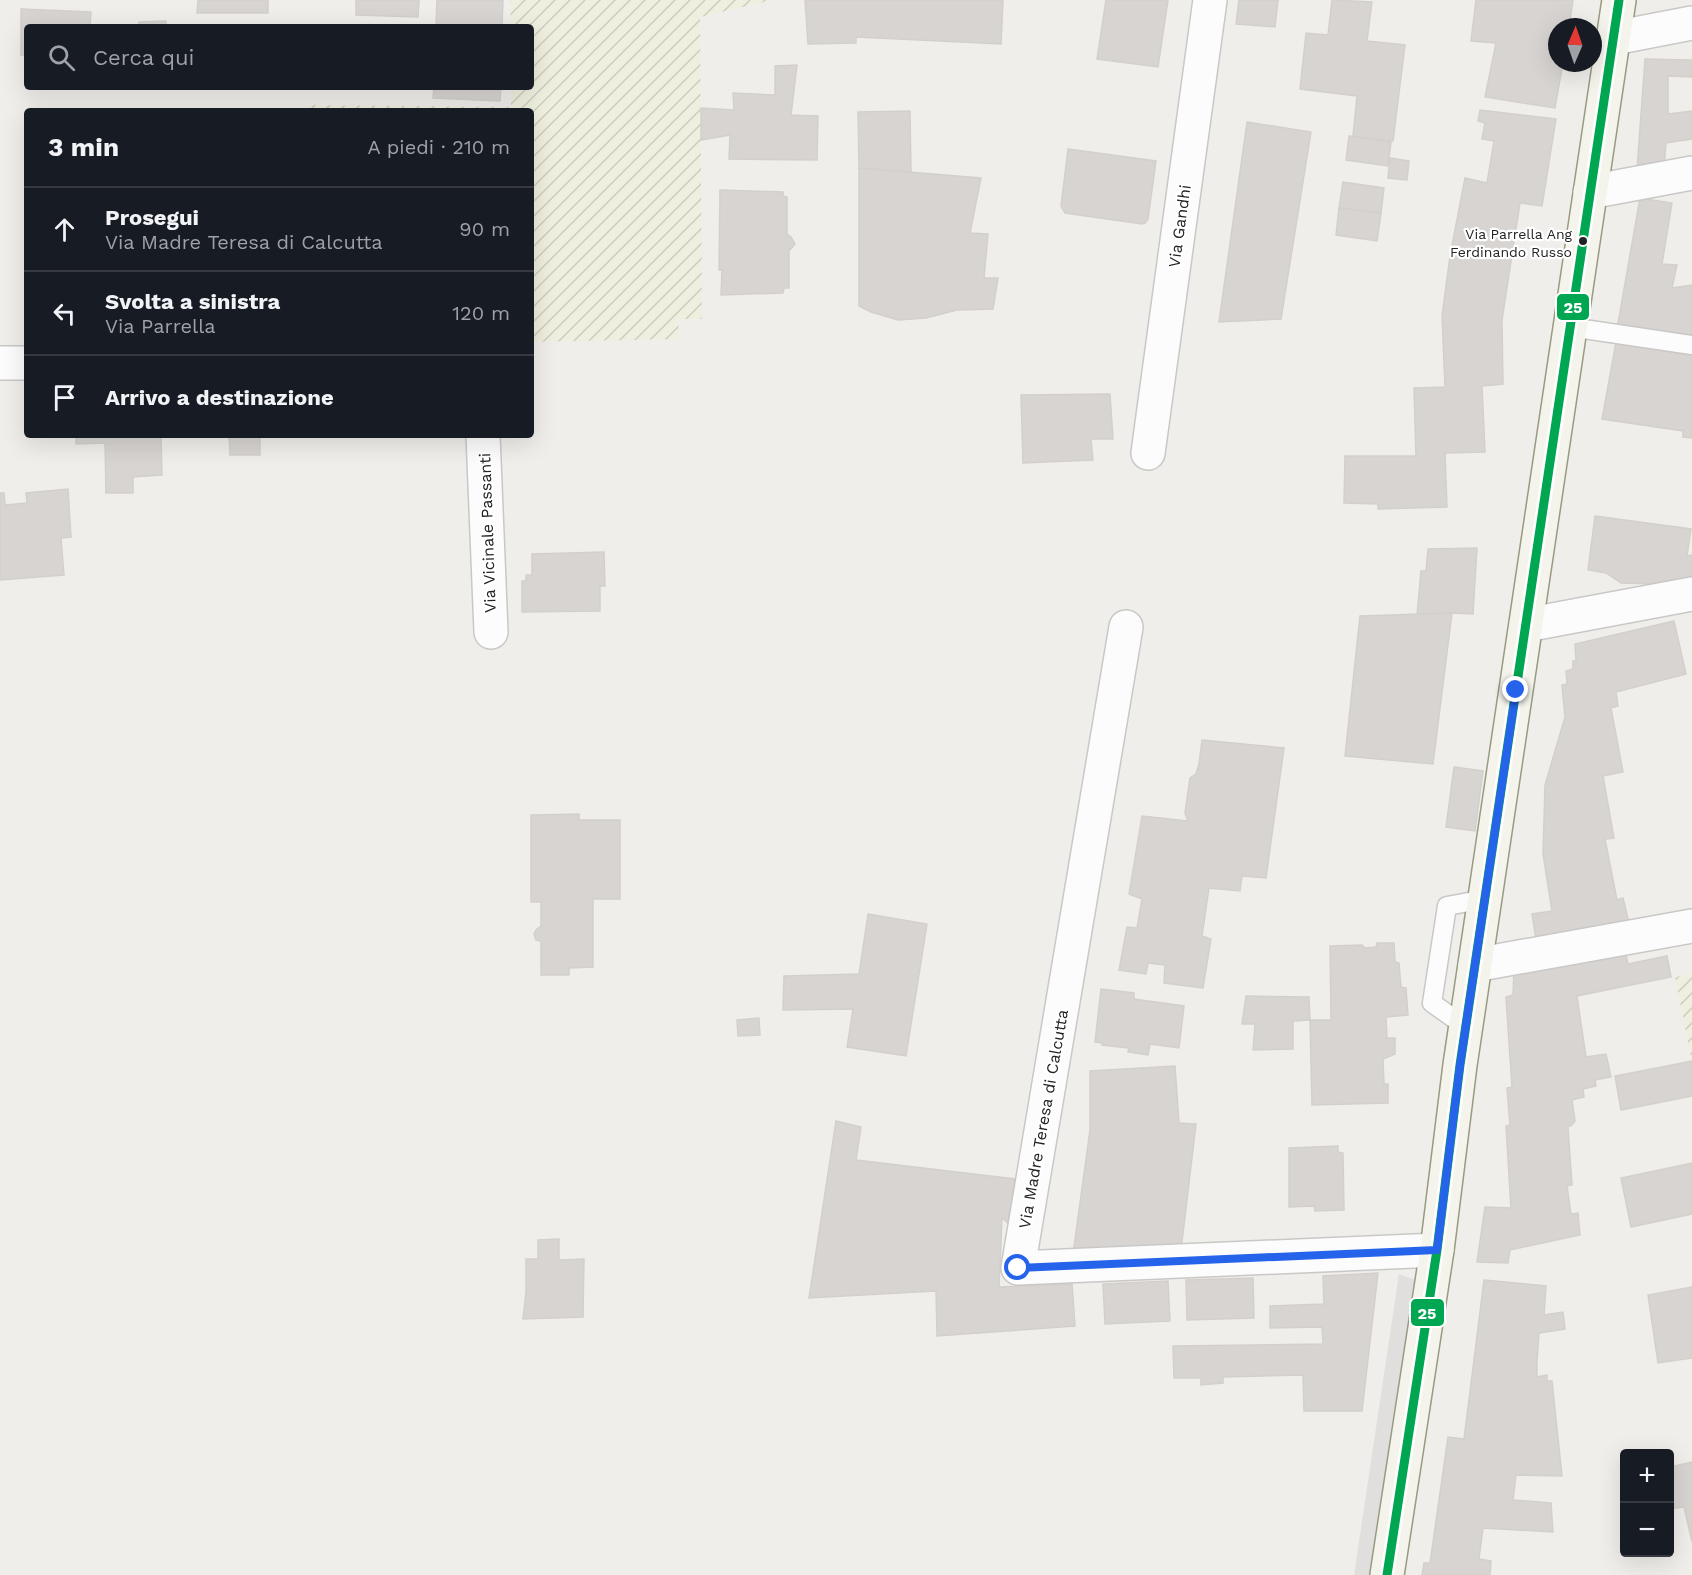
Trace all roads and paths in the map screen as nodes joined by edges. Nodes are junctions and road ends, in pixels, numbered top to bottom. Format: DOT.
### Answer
graph roads {
  1 [pos="1210,0"];
  2 [pos="1619,0"];
  3 [pos="1692,23"];
  4 [pos="1614,38"];
  5 [pos="1692,173"];
  6 [pos="1590,192"];
  7 [pos="1570,327"];
  8 [pos="1692,345"];
  9 [pos="0,363"];
  10 [pos="24,363"];
  11 [pos="483,438"];
  12 [pos="1148,453"];
  13 [pos="1692,594"];
  14 [pos="1526,625"];
  15 [pos="1126,627"];
  16 [pos="491,632"];
  17 [pos="1485,899"];
  18 [pos="1692,926"];
  19 [pos="1475,965"];
  20 [pos="1466,1028"];
  21 [pos="1437,1250"];
  22 [pos="1387,1575"];
  1 -- 12 [label="street, Via Gandhi"];
  2 -- 4 [label="street"];
  3 -- 4 [label="street"];
  4 -- 6 [label="street"];
  5 -- 6 [label="street"];
  6 -- 7 [label="street"];
  7 -- 8 [label="lane"];
  7 -- 14 [label="street"];
  9 -- 10 [label="street"];
  11 -- 16 [label="street, Via Vicinale Passanti"];
  13 -- 14 [label="street"];
  14 -- 17 [label="street"];
  15 -- 21 [label="street, Via Madre Teresa di Calcutta"];
  17 -- 19 [label="street"];
  17 -- 20 [label="lane"];
  18 -- 19 [label="street"];
  19 -- 20 [label="street"];
  20 -- 21 [label="street"];
  21 -- 22 [label="street"];
}
